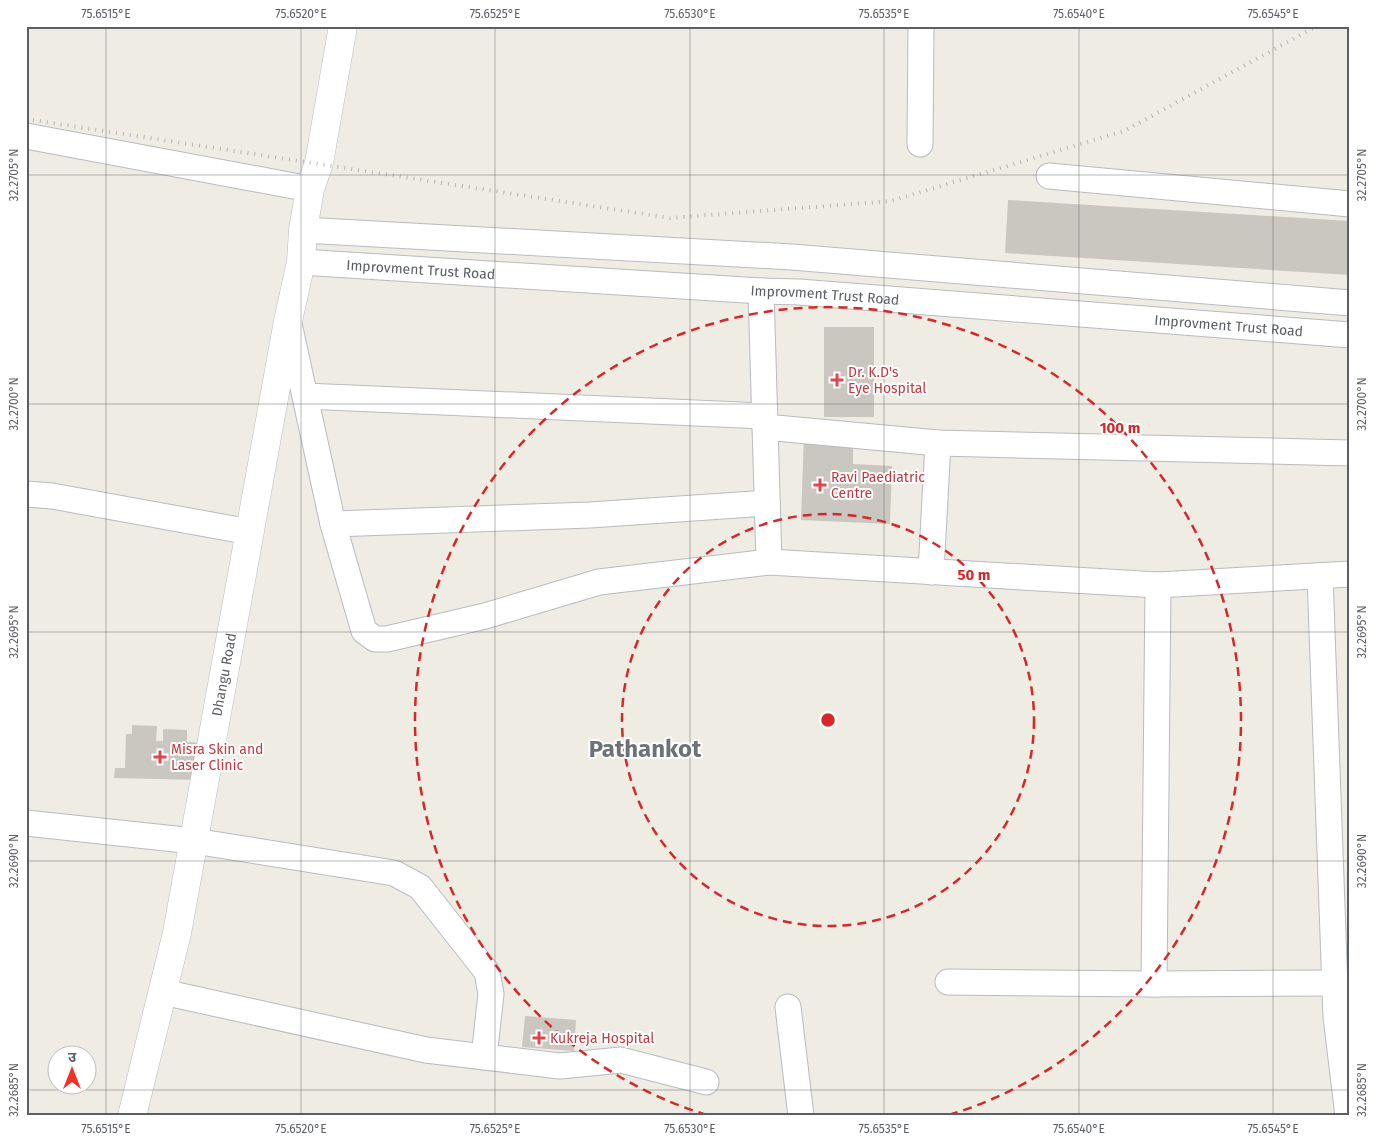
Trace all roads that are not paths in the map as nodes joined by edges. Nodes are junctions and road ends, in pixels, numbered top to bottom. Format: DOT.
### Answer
graph roads {
  1 [pos="343,26"];
  2 [pos="921,26"];
  3 [pos="26,136"];
  4 [pos="920,144"];
  5 [pos="1049,176"];
  6 [pos="310,189"];
  7 [pos="1350,204"];
  8 [pos="303,230"];
  9 [pos="792,257"];
  10 [pos="301,262"];
  11 [pos="761,291"];
  12 [pos="798,292"];
  13 [pos="1251,296"];
  14 [pos="1350,303"];
  15 [pos="288,321"];
  16 [pos="1249,328"];
  17 [pos="1350,335"];
  18 [pos="304,396"];
  19 [pos="764,422"];
  20 [pos="938,443"];
  21 [pos="1350,453"];
  22 [pos="26,494"];
  23 [pos="767,503"];
  24 [pos="333,524"];
  25 [pos="250,532"];
  26 [pos="769,562"];
  27 [pos="931,572"];
  28 [pos="1350,574"];
  29 [pos="1320,576"];
  30 [pos="1158,585"];
  31 [pos="26,823"];
  32 [pos="194,841"];
  33 [pos="948,982"];
  34 [pos="1334,983"];
  35 [pos="1154,984"];
  36 [pos="163,992"];
  37 [pos="788,1007"];
  38 [pos="484,1057"];
  39 [pos="706,1082"];
  40 [pos="132,1116"];
  41 [pos="801,1116"];
  42 [pos="1348,1116"];
  1 -- 6 [label="street, Dhangu Road"];
  2 -- 4 [label="street"];
  3 -- 6 [label="street"];
  5 -- 7 [label="street"];
  6 -- 8 [label="street, Dhangu Road"];
  8 -- 9 [label="street"];
  8 -- 10 [label="street, Dhangu Road"];
  9 -- 12 [label="street"];
  9 -- 13 [label="street"];
  10 -- 11 [label="street, Improvment Trust Road"];
  10 -- 15 [label="street, Dhangu Road"];
  11 -- 12 [label="street, Improvment Trust Road"];
  11 -- 19 [label="street"];
  12 -- 16 [label="street, Improvment Trust Road"];
  13 -- 14 [label="street"];
  13 -- 16 [label="street"];
  15 -- 18 [label="street"];
  15 -- 25 [label="street, Dhangu Road"];
  16 -- 17 [label="street, Improvment Trust Road"];
  18 -- 19 [label="street"];
  18 -- 24 [label="street"];
  19 -- 20 [label="street"];
  19 -- 23 [label="street"];
  20 -- 21 [label="street"];
  20 -- 27 [label="street"];
  22 -- 25 [label="street"];
  23 -- 24 [label="street"];
  23 -- 26 [label="street"];
  24 -- 26 [label="street"];
  25 -- 32 [label="street, Dhangu Road"];
  26 -- 27 [label="street"];
  27 -- 30 [label="street"];
  28 -- 29 [label="street"];
  29 -- 30 [label="street"];
  29 -- 34 [label="street"];
  30 -- 35 [label="street"];
  31 -- 32 [label="street"];
  32 -- 36 [label="street, Dhangu Road"];
  32 -- 38 [label="street"];
  33 -- 35 [label="street"];
  34 -- 35 [label="street"];
  34 -- 42 [label="street"];
  36 -- 38 [label="street"];
  36 -- 40 [label="street, Dhangu Road"];
  37 -- 41 [label="street"];
  38 -- 39 [label="street"];
}
